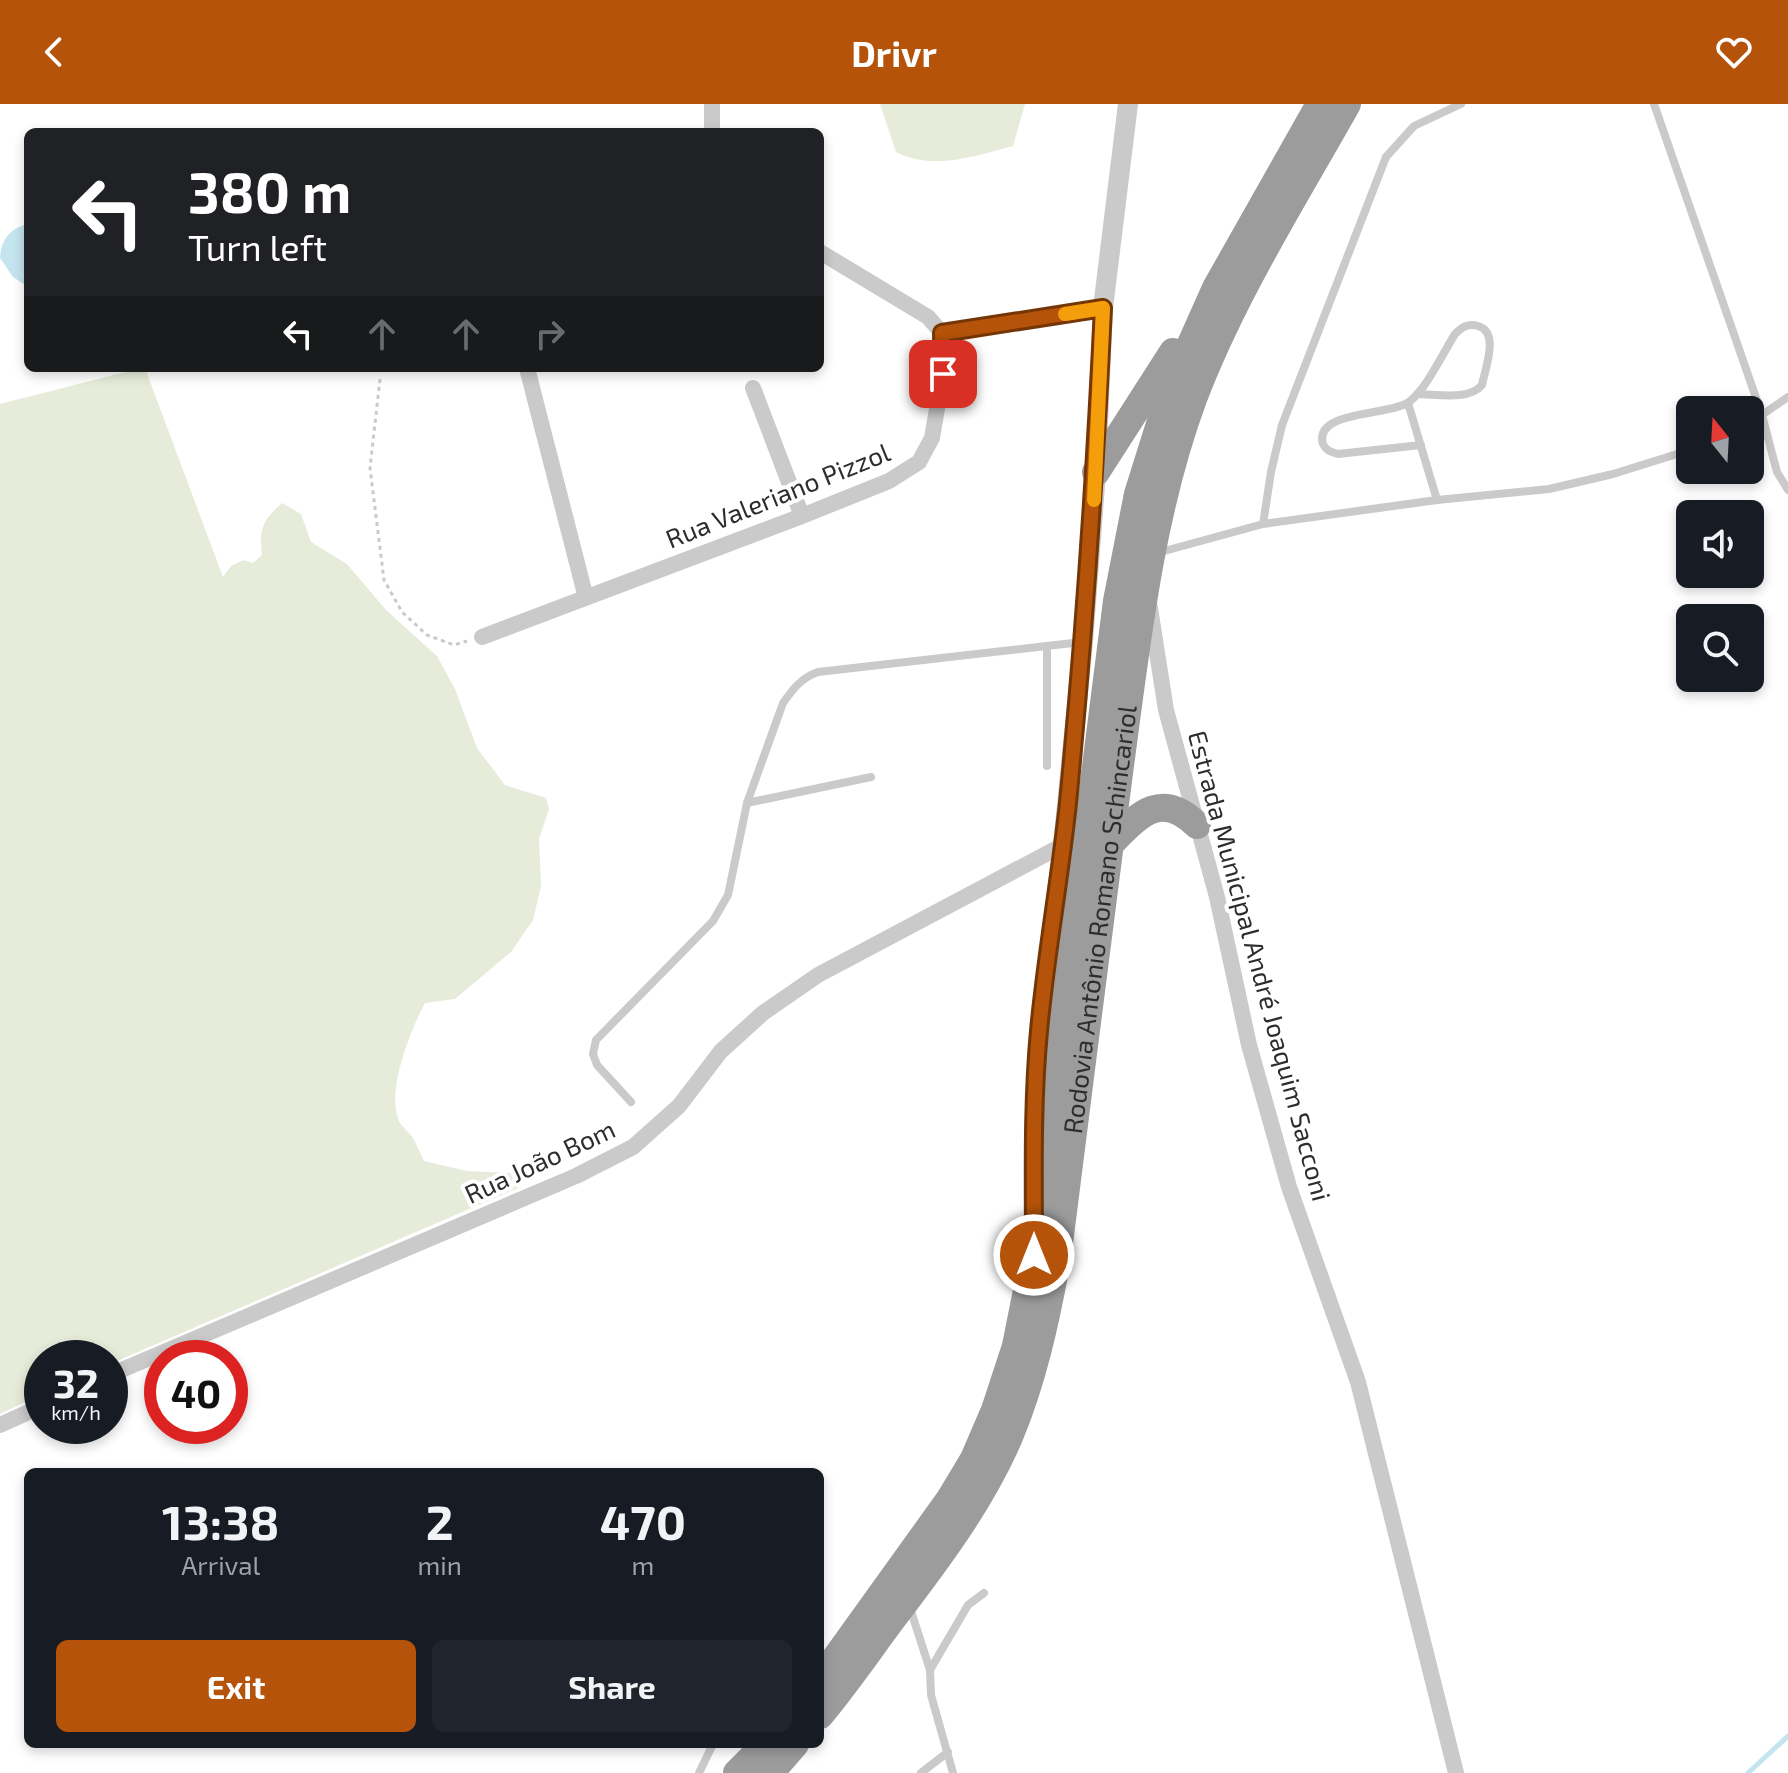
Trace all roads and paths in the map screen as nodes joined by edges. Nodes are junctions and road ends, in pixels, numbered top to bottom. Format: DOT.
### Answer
graph roads {
  1 [pos="712,104"];
  2 [pos="1128,104"];
  3 [pos="1320,104"];
  4 [pos="1347,104"];
  5 [pos="1461,104"];
  6 [pos="1654,104"];
  7 [pos="712,128"];
  8 [pos="824,254"];
  9 [pos="1216,288"];
  10 [pos="1103,308"];
  11 [pos="942,333"];
  12 [pos="528,372"];
  13 [pos="380,379"];
  14 [pos="753,388"];
  15 [pos="1417,394"];
  16 [pos="1755,396"];
  17 [pos="1788,397"];
  18 [pos="1408,403"];
  19 [pos="1764,414"];
  20 [pos="1764,423"];
  21 [pos="1421,445"];
  22 [pos="1676,454"];
  23 [pos="1096,472"];
  24 [pos="1788,490"];
  25 [pos="1437,500"];
  26 [pos="802,516"];
  27 [pos="1263,524"];
  28 [pos="1152,554"];
  29 [pos="1147,583"];
  30 [pos="586,598"];
  31 [pos="482,637"];
  32 [pos="1083,642"];
  33 [pos="1047,646"];
  34 [pos="1047,766"];
  35 [pos="871,777"];
  36 [pos="747,803"];
  37 [pos="1197,825"];
  38 [pos="1110,844"];
  39 [pos="1063,845"];
  40 [pos="631,1102"];
  41 [pos="1034,1255"];
  42 [pos="128,1367"];
  43 [pos="24,1414"];
  44 [pos="0,1425"];
  45 [pos="984,1593"];
  46 [pos="907,1600"];
  47 [pos="861,1623"];
  48 [pos="830,1649"];
  49 [pos="930,1670"];
  50 [pos="824,1674"];
  51 [pos="824,1710"];
  52 [pos="711,1748"];
  53 [pos="762,1748"];
  54 [pos="792,1748"];
  55 [pos="948,1752"];
  56 [pos="699,1773"];
  57 [pos="737,1773"];
  58 [pos="770,1773"];
  59 [pos="921,1773"];
  60 [pos="953,1773"];
  61 [pos="1456,1773"];
  1 -- 7 [label="street"];
  2 -- 10 [label="street"];
  3 -- 9 [label="highway, Rodovia Antônio Romano Schincariol"];
  4 -- 28 [label="highway, Rodovia Antônio Romano Schincariol"];
  5 -- 27 [label="lane"];
  6 -- 16 [label="lane"];
  8 -- 11 [label="street"];
  9 -- 23 [label="highway"];
  9 -- 41 [label="highway, Rodovia Antônio Romano Schincariol"];
  10 -- 11 [label="street"];
  10 -- 23 [label="street"];
  11 -- 26 [label="street, Rua Valeriano Pizzol"];
  12 -- 30 [label="street"];
  13 -- 31 [label="path"];
  14 -- 26 [label="street"];
  15 -- 15 [label="lane"];
  15 -- 18 [label="lane"];
  17 -- 19 [label="lane"];
  18 -- 21 [label="lane"];
  18 -- 21 [label="lane"];
  20 -- 24 [label="lane"];
  21 -- 25 [label="lane"];
  22 -- 25 [label="lane"];
  23 -- 32 [label="street"];
  25 -- 27 [label="lane"];
  26 -- 30 [label="street, Rua Valeriano Pizzol"];
  27 -- 28 [label="lane"];
  28 -- 29 [label="highway, Rodovia Antônio Romano Schincariol"];
  29 -- 37 [label="street, Estrada Municipal André Joaquim Sacconi"];
  29 -- 38 [label="highway, Rodovia Antônio Romano Schincariol"];
  30 -- 31 [label="street, Rua Valeriano Pizzol"];
  32 -- 33 [label="lane"];
  32 -- 39 [label="street"];
  33 -- 34 [label="lane"];
  33 -- 36 [label="lane"];
  35 -- 36 [label="lane"];
  36 -- 40 [label="lane"];
  37 -- 38 [label="highway"];
  37 -- 61 [label="street, Estrada Municipal André Joaquim Sacconi"];
  38 -- 46 [label="highway, Rodovia Antônio Romano Schincariol"];
  39 -- 41 [label="street"];
  39 -- 42 [label="street, Rua João Bom"];
  41 -- 47 [label="highway, Rodovia Antônio Romano Schincariol"];
  43 -- 44 [label="street"];
  45 -- 49 [label="lane"];
  46 -- 49 [label="lane"];
  46 -- 51 [label="highway, Rodovia Antônio Romano Schincariol"];
  47 -- 48 [label="lane"];
  47 -- 50 [label="highway, Rodovia Antônio Romano Schincariol"];
  49 -- 55 [label="lane"];
  52 -- 56 [label="lane"];
  53 -- 57 [label="highway"];
  54 -- 58 [label="highway"];
  55 -- 59 [label="lane"];
  55 -- 60 [label="lane"];
}
